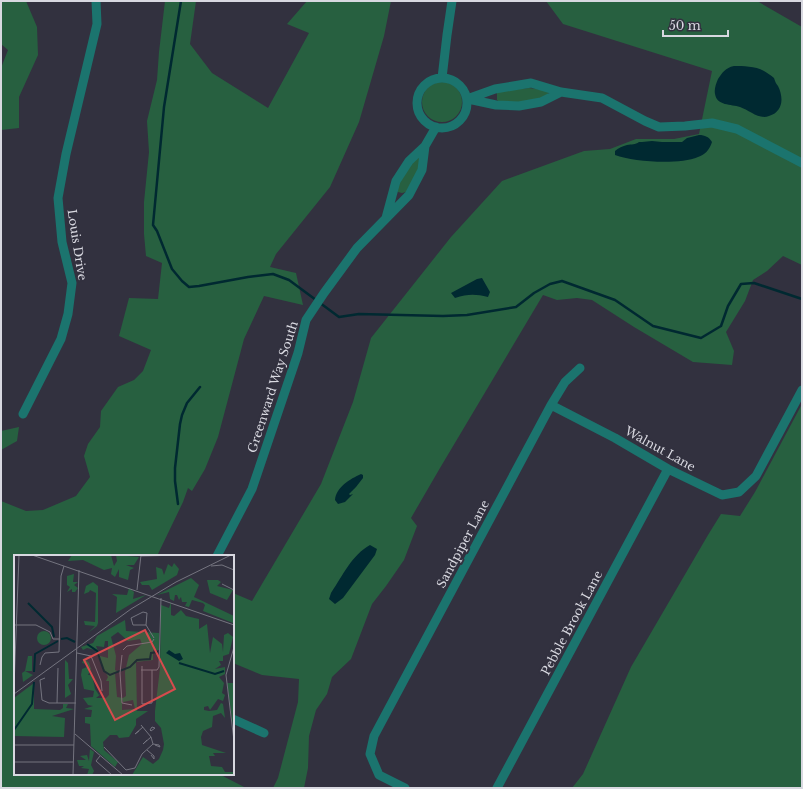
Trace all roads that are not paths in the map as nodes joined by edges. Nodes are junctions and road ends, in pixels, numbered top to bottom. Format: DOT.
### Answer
graph roads {
  1 [pos="96,1"];
  2 [pos="452,1"];
  3 [pos="442,78"];
  4 [pos="561,92"];
  5 [pos="467,99"];
  6 [pos="436,127"];
  7 [pos="425,146"];
  8 [pos="802,163"];
  9 [pos="386,219"];
  10 [pos="580,368"];
  11 [pos="802,390"];
  12 [pos="551,405"];
  13 [pos="23,414"];
  14 [pos="668,469"];
  15 [pos="218,555"];
  16 [pos="234,719"];
  17 [pos="264,733"];
  18 [pos="405,788"];
  19 [pos="497,788"];
  1 -- 13 [label="street, Louis Drive"];
  2 -- 3 [label="street"];
  3 -- 5 [label="street"];
  3 -- 6 [label="street"];
  4 -- 5 [label="street"];
  4 -- 5 [label="street"];
  4 -- 8 [label="street"];
  5 -- 6 [label="street"];
  6 -- 7 [label="street, Greenward Way South"];
  7 -- 9 [label="street, Greenward Way South"];
  7 -- 9 [label="street, Greenward Way South"];
  9 -- 15 [label="street, Greenward Way South"];
  10 -- 12 [label="street, Sandpiper Lane"];
  11 -- 14 [label="street, Walnut Lane"];
  12 -- 14 [label="street, Walnut Lane"];
  12 -- 18 [label="street, Sandpiper Lane"];
  14 -- 19 [label="street, Pebble Brook Lane"];
  16 -- 17 [label="street"];
}
